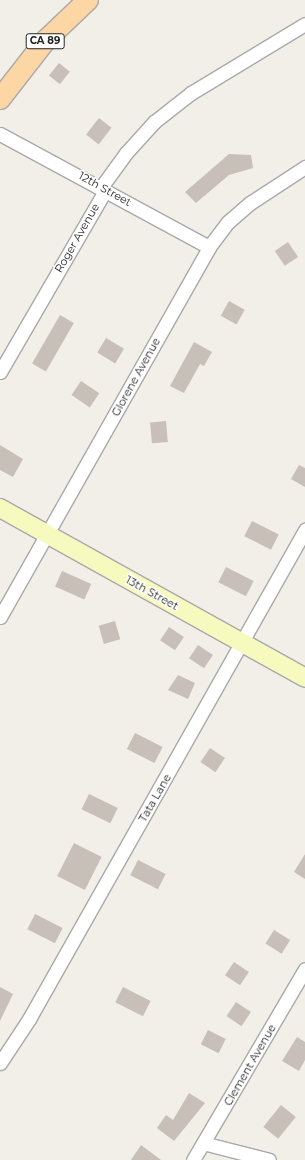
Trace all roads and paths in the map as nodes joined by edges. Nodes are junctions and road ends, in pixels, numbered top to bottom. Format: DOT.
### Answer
graph roads {
  1 [pos="88,0"];
  2 [pos="305,24"];
  3 [pos="0,99"];
  4 [pos="0,134"];
  5 [pos="305,167"];
  6 [pos="102,186"];
  7 [pos="209,247"];
  8 [pos="0,372"];
  9 [pos="0,508"];
  10 [pos="305,530"];
  11 [pos="47,534"];
  12 [pos="0,617"];
  13 [pos="243,644"];
  14 [pos="305,678"];
  15 [pos="305,968"];
  16 [pos="0,1063"];
  17 [pos="203,1143"];
  18 [pos="193,1160"];
  19 [pos="269,1160"];
  1 -- 3 [label="main road, CA 89"];
  2 -- 6 [label="street, Roger Avenue"];
  4 -- 6 [label="street, 12th Street"];
  5 -- 7 [label="street, Glorene Avenue"];
  6 -- 7 [label="street, 12th Street"];
  6 -- 8 [label="street, Roger Avenue"];
  7 -- 11 [label="street, Glorene Avenue"];
  9 -- 11 [label="street, 13th Street"];
  10 -- 13 [label="street, Tata Lane"];
  11 -- 12 [label="street, Glorene Avenue"];
  11 -- 13 [label="street, 13th Street"];
  13 -- 14 [label="street, 13th Street"];
  13 -- 16 [label="street, Tata Lane"];
  15 -- 17 [label="street, Clement Avenue"];
  17 -- 18 [label="street, Clement Avenue"];
  17 -- 19 [label="street"];
}
